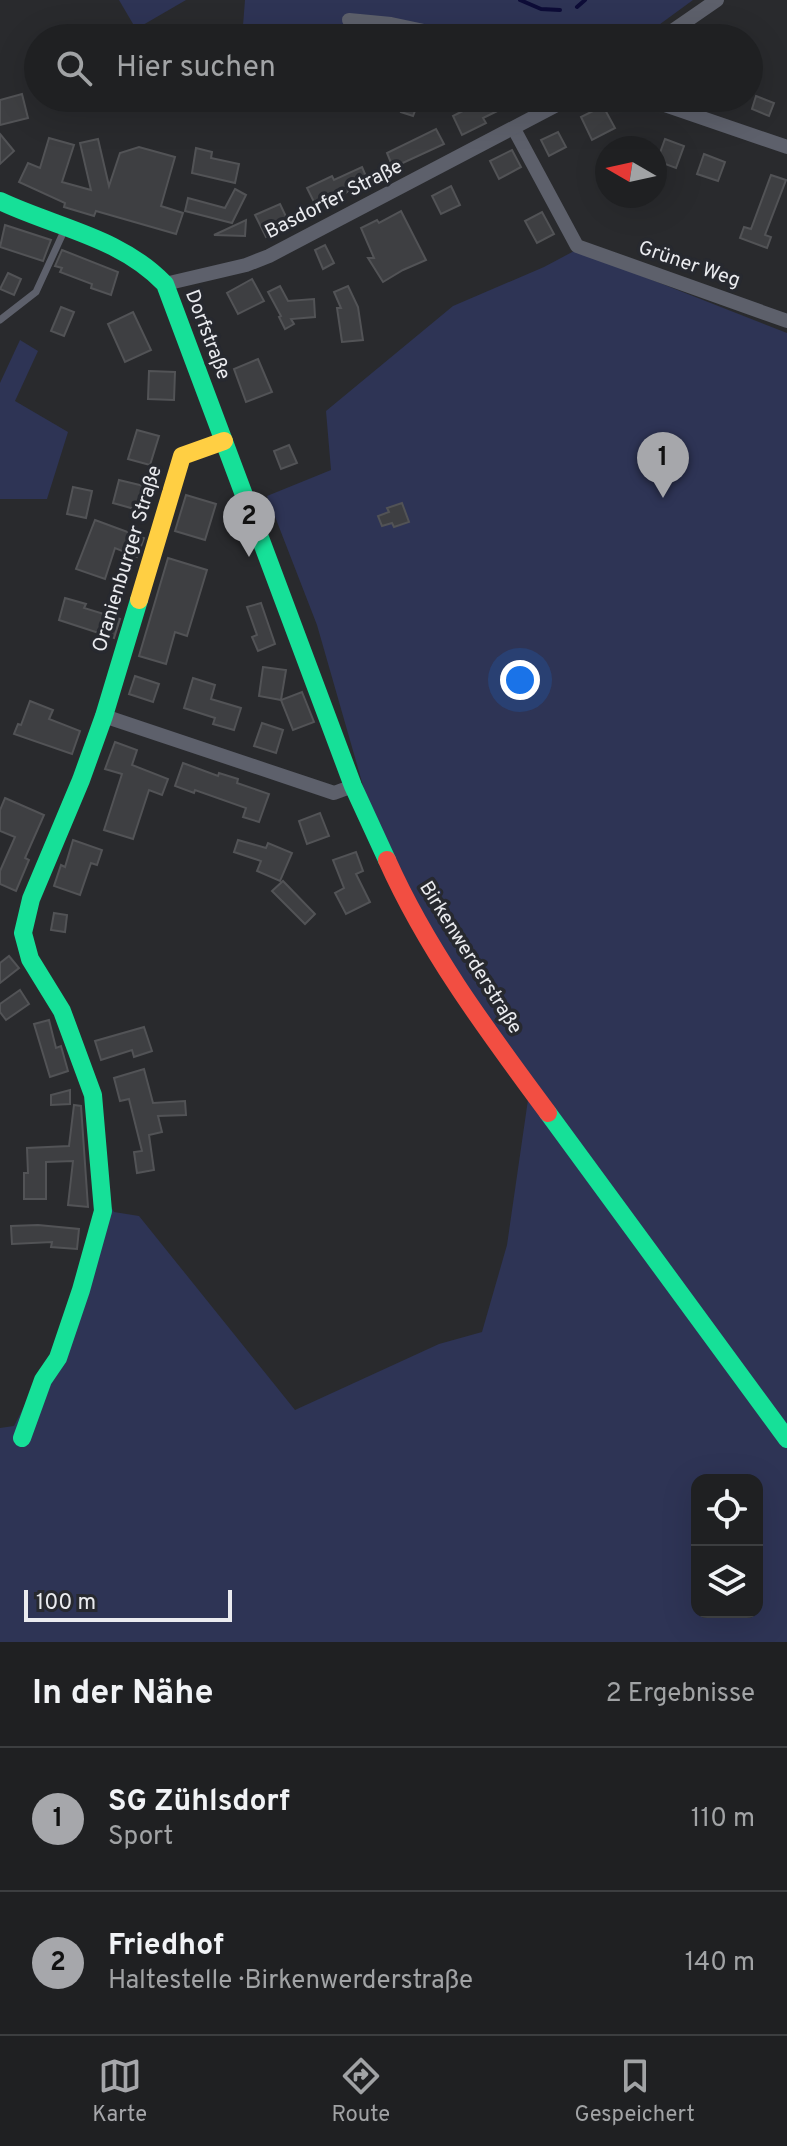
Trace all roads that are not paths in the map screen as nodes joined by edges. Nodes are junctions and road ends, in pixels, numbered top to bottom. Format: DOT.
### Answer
graph roads {
  1 [pos="717,0"];
  2 [pos="349,20"];
  3 [pos="391,24"];
  4 [pos="682,24"];
  5 [pos="545,112"];
  6 [pos="685,112"];
  7 [pos="514,129"];
  8 [pos="787,147"];
  9 [pos="0,201"];
  10 [pos="65,229"];
  11 [pos="165,284"];
  12 [pos="0,320"];
  13 [pos="787,321"];
  14 [pos="224,441"];
  15 [pos="104,716"];
  16 [pos="353,786"];
  17 [pos="22,1438"];
  18 [pos="787,1439"];
  1 -- 4 [label="street"];
  2 -- 3 [label="street"];
  5 -- 7 [label="street, Basdorfer Straße"];
  6 -- 8 [label="street"];
  7 -- 11 [label="street, Basdorfer Straße"];
  7 -- 13 [label="street, Grüner Weg"];
  9 -- 10 [label="street, Dorfstraße"];
  10 -- 11 [label="street, Dorfstraße"];
  10 -- 12 [label="lane"];
  11 -- 14 [label="street, Dorfstraße"];
  14 -- 15 [label="street, Oranienburger Straße"];
  14 -- 16 [label="street, Birkenwerderstraße"];
  15 -- 16 [label="street"];
  15 -- 17 [label="street, Oranienburger Straße"];
  16 -- 18 [label="street, Birkenwerderstraße"];
}
